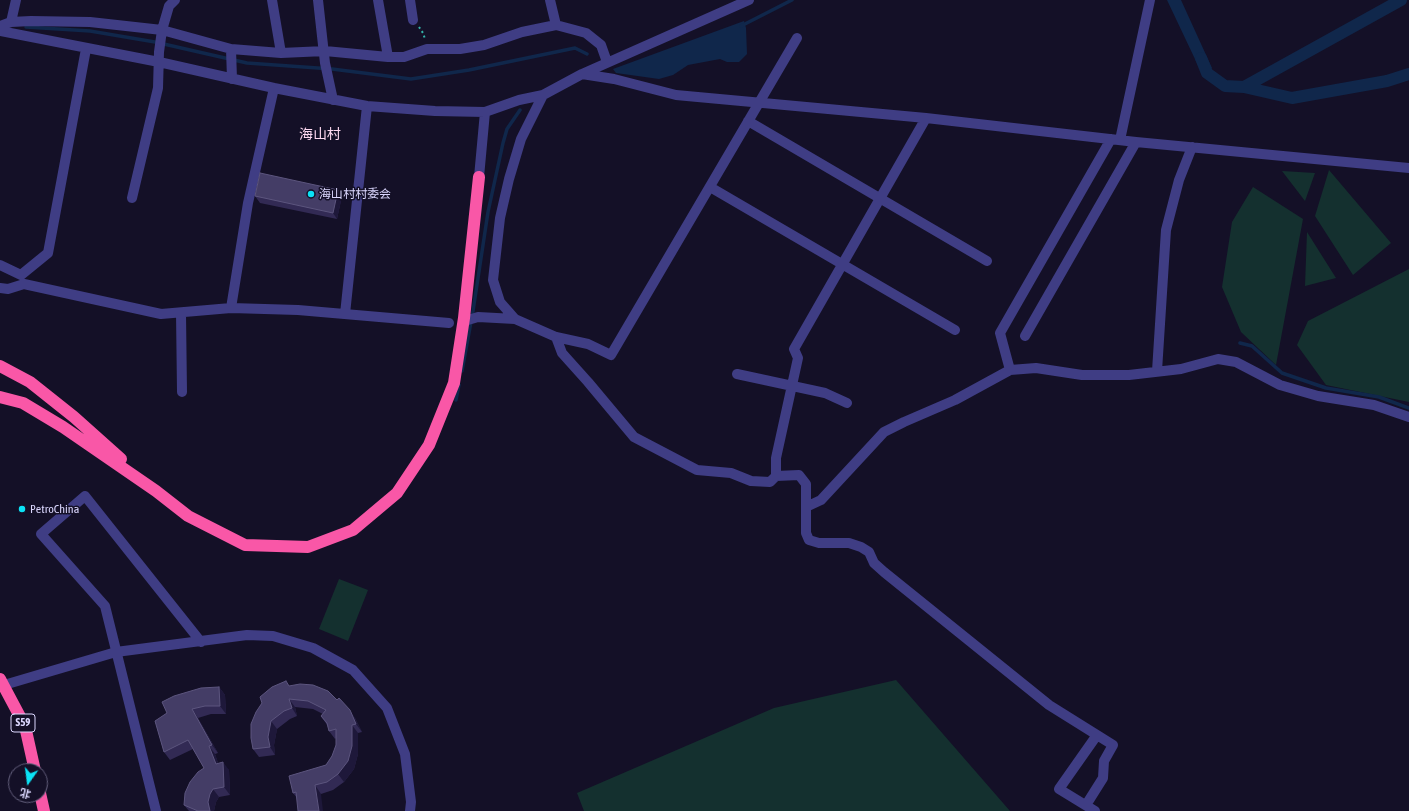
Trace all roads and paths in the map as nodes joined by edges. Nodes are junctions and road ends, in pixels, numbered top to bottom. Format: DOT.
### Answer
graph roads {
  1 [pos="16,0"];
  2 [pos="175,0"];
  3 [pos="272,0"];
  4 [pos="318,0"];
  5 [pos="378,0"];
  6 [pos="410,0"];
  7 [pos="550,0"];
  8 [pos="749,0"];
  9 [pos="1150,0"];
  10 [pos="413,20"];
  11 [pos="11,22"];
  12 [pos="556,25"];
  13 [pos="0,26"];
  14 [pos="0,31"];
  15 [pos="162,33"];
  16 [pos="797,38"];
  17 [pos="86,49"];
  18 [pos="427,49"];
  19 [pos="231,50"];
  20 [pos="325,51"];
  21 [pos="281,53"];
  22 [pos="159,57"];
  23 [pos="388,57"];
  24 [pos="607,62"];
  25 [pos="582,74"];
  26 [pos="232,78"];
  27 [pos="274,88"];
  28 [pos="543,95"];
  29 [pos="333,100"];
  30 [pos="759,103"];
  31 [pos="367,106"];
  32 [pos="485,112"];
  33 [pos="926,118"];
  34 [pos="748,121"];
  35 [pos="1116,139"];
  36 [pos="1136,142"];
  37 [pos="1192,147"];
  38 [pos="1409,168"];
  39 [pos="479,177"];
  40 [pos="710,187"];
  41 [pos="132,198"];
  42 [pos="880,198"];
  43 [pos="986,261"];
  44 [pos="842,264"];
  45 [pos="0,265"];
  46 [pos="22,280"];
  47 [pos="0,288"];
  48 [pos="231,308"];
  49 [pos="181,313"];
  50 [pos="345,314"];
  51 [pos="473,319"];
  52 [pos="515,319"];
  53 [pos="449,323"];
  54 [pos="955,330"];
  55 [pos="556,336"];
  56 [pos="1025,336"];
  57 [pos="0,366"];
  58 [pos="1010,370"];
  59 [pos="1157,371"];
  60 [pos="737,374"];
  61 [pos="793,386"];
  62 [pos="182,392"];
  63 [pos="0,397"];
  64 [pos="847,403"];
  65 [pos="1409,417"];
  66 [pos="776,476"];
  67 [pos="156,491"];
  68 [pos="806,507"];
  69 [pos="201,642"];
  70 [pos="116,652"];
  71 [pos="2,682"];
  72 [pos="1097,735"];
  73 [pos="33,763"];
  74 [pos="1086,805"];
  75 [pos="156,811"];
  76 [pos="410,811"];
  77 [pos="1095,811"];
  1 -- 11 [label="street"];
  2 -- 15 [label="street"];
  3 -- 21 [label="street"];
  4 -- 20 [label="street"];
  5 -- 23 [label="street"];
  6 -- 10 [label="street"];
  7 -- 12 [label="street"];
  8 -- 24 [label="street"];
  9 -- 35 [label="street"];
  10 -- 18 [label="path"];
  11 -- 13 [label="street"];
  11 -- 15 [label="street"];
  12 -- 18 [label="street"];
  12 -- 24 [label="street"];
  14 -- 17 [label="street"];
  15 -- 19 [label="street"];
  15 -- 22 [label="street"];
  16 -- 30 [label="street"];
  17 -- 22 [label="street"];
  17 -- 46 [label="street"];
  18 -- 23 [label="street"];
  19 -- 21 [label="street"];
  19 -- 26 [label="street"];
  20 -- 21 [label="street"];
  20 -- 23 [label="street"];
  20 -- 29 [label="street"];
  22 -- 26 [label="street"];
  22 -- 41 [label="street"];
  24 -- 25 [label="street"];
  25 -- 28 [label="street"];
  25 -- 30 [label="street"];
  26 -- 27 [label="street"];
  27 -- 29 [label="street"];
  27 -- 48 [label="street"];
  28 -- 32 [label="street"];
  28 -- 52 [label="street"];
  29 -- 31 [label="street"];
  30 -- 33 [label="street"];
  30 -- 34 [label="street"];
  31 -- 32 [label="street"];
  31 -- 50 [label="street"];
  32 -- 39 [label="street"];
  33 -- 35 [label="street"];
  33 -- 42 [label="street"];
  34 -- 40 [label="street"];
  34 -- 42 [label="street"];
  35 -- 36 [label="street"];
  35 -- 58 [label="street"];
  36 -- 37 [label="street"];
  36 -- 56 [label="street"];
  37 -- 38 [label="street"];
  37 -- 59 [label="street"];
  39 -- 67 [label="highway"];
  40 -- 44 [label="street"];
  40 -- 55 [label="street"];
  42 -- 43 [label="street"];
  42 -- 44 [label="street"];
  44 -- 54 [label="street"];
  44 -- 61 [label="street"];
  45 -- 46 [label="street"];
  46 -- 47 [label="street"];
  46 -- 49 [label="street"];
  48 -- 49 [label="street"];
  48 -- 50 [label="street"];
  49 -- 62 [label="street"];
  50 -- 53 [label="street"];
  51 -- 52 [label="street"];
  52 -- 55 [label="street"];
  55 -- 66 [label="street"];
  57 -- 67 [label="highway"];
  58 -- 59 [label="street"];
  58 -- 68 [label="street"];
  59 -- 65 [label="street"];
  60 -- 61 [label="street"];
  61 -- 64 [label="street"];
  61 -- 66 [label="street"];
  63 -- 67 [label="highway"];
  66 -- 68 [label="street"];
  68 -- 72 [label="street"];
  69 -- 70 [label="street"];
  69 -- 70 [label="street"];
  69 -- 76 [label="street"];
  70 -- 71 [label="street"];
  70 -- 75 [label="street"];
  71 -- 73 [label="highway, S59"];
  72 -- 74 [label="street"];
  72 -- 74 [label="street"];
  74 -- 77 [label="street"];
}
